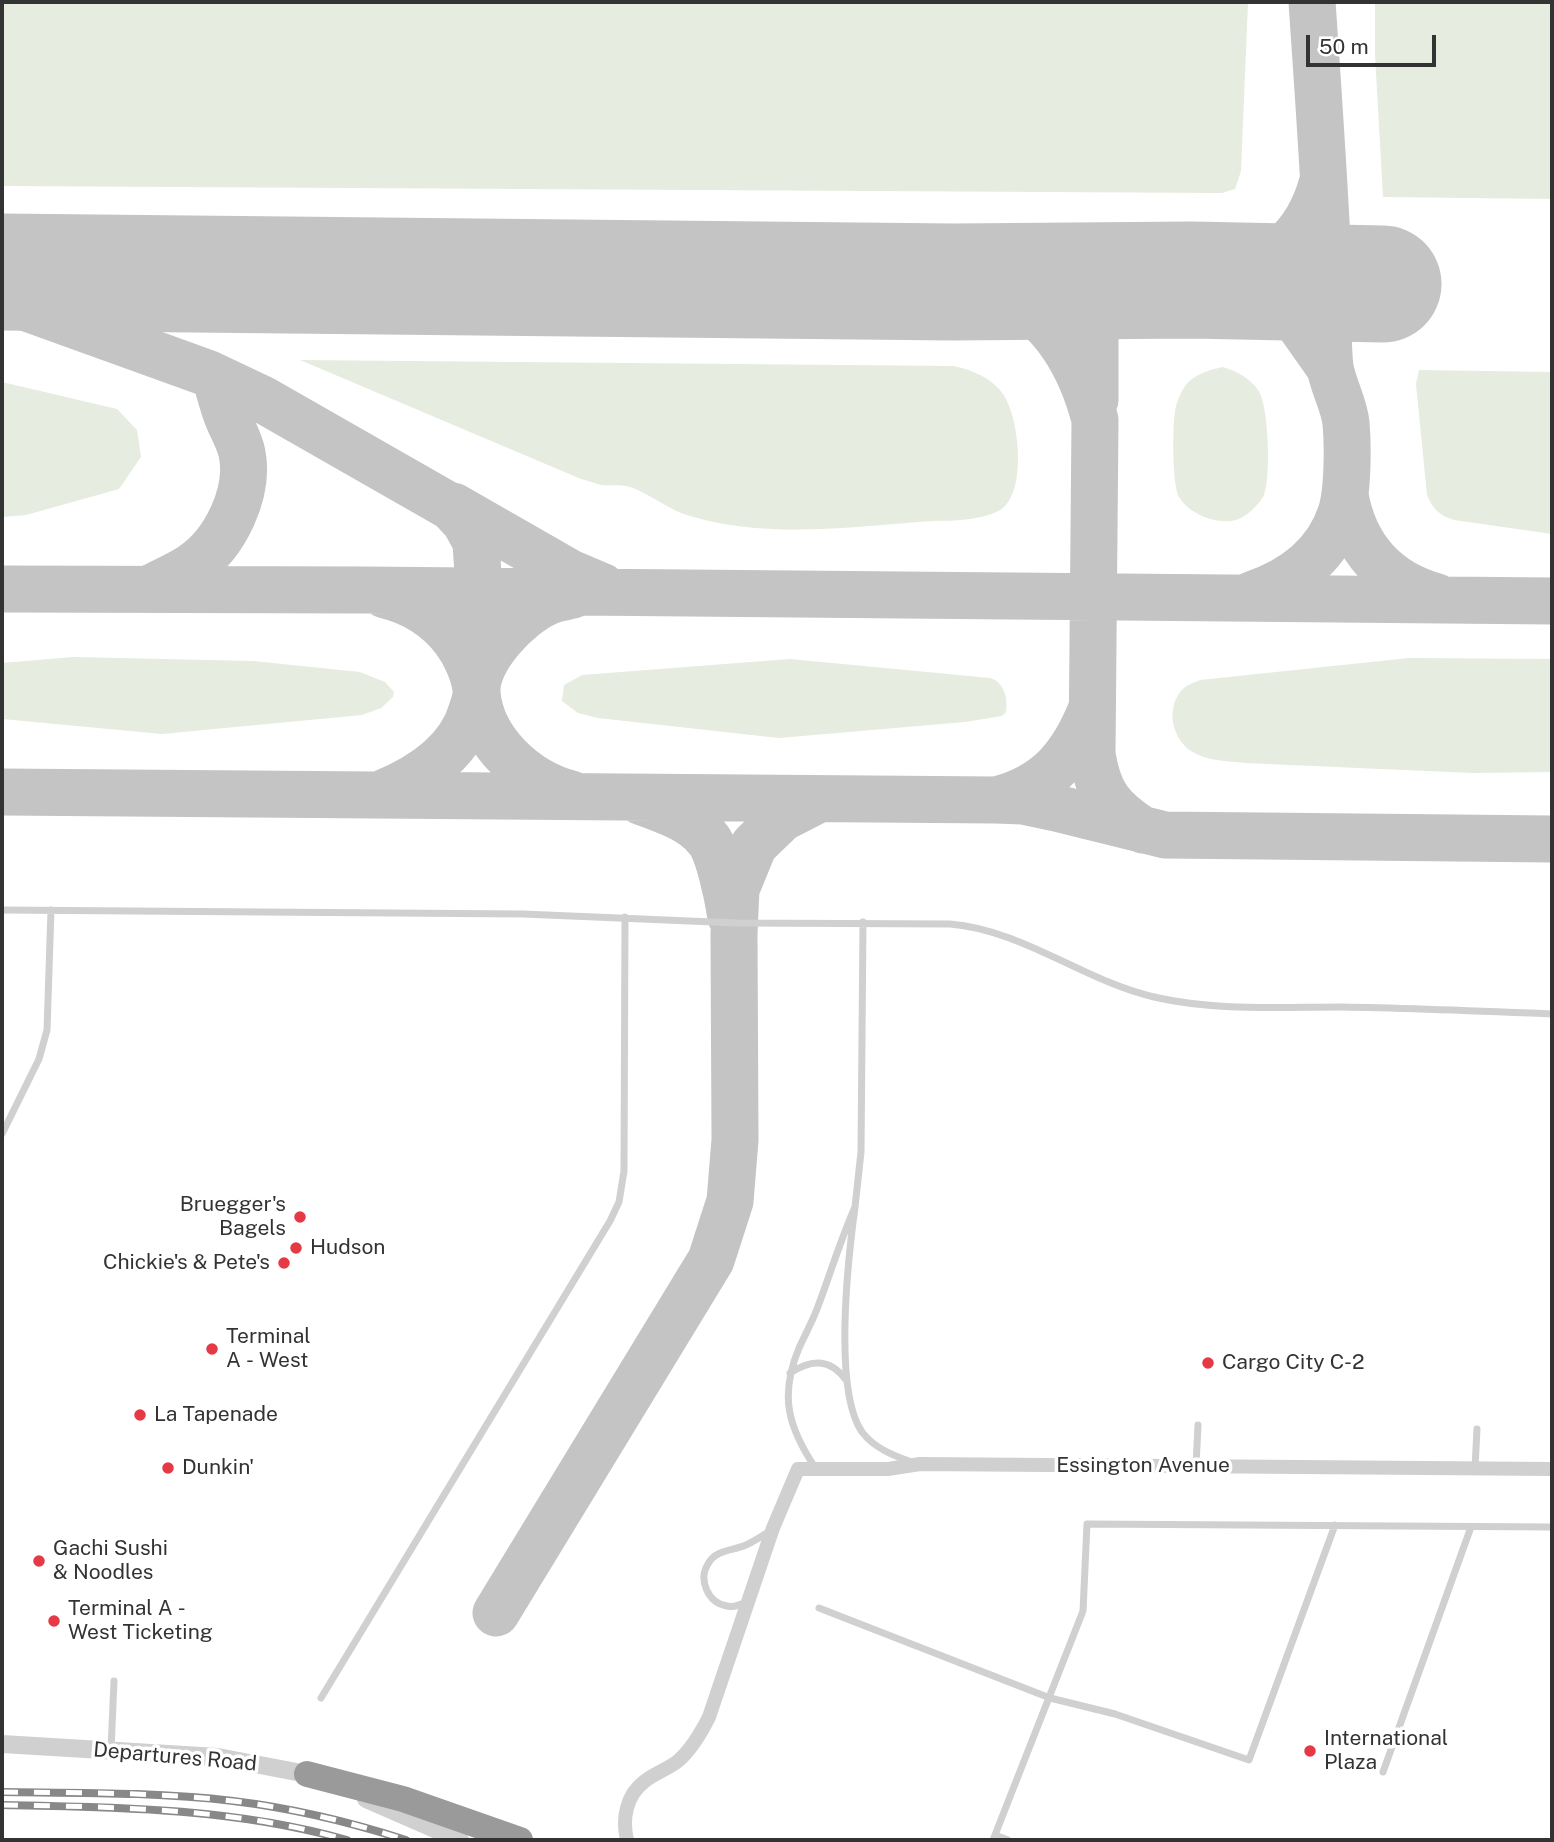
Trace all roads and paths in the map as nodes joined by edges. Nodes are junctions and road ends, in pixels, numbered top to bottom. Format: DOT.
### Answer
graph roads {
  1 [pos="2,910"];
  2 [pos="51,910"];
  3 [pos="625,917"];
  4 [pos="863,922"];
  5 [pos="1552,1014"];
  6 [pos="2,1134"];
  7 [pos="855,1208"];
  8 [pos="790,1373"];
  9 [pos="846,1381"];
  10 [pos="1198,1425"];
  11 [pos="1477,1429"];
  12 [pos="920,1464"];
  13 [pos="1196,1466"];
  14 [pos="1475,1468"];
  15 [pos="816,1469"];
  16 [pos="1552,1469"];
  17 [pos="1335,1525"];
  18 [pos="1471,1527"];
  19 [pos="1552,1527"];
  20 [pos="773,1528"];
  21 [pos="749,1600"];
  22 [pos="819,1608"];
  23 [pos="114,1681"];
  24 [pos="321,1698"];
  25 [pos="1049,1698"];
  26 [pos="2,1744"];
  27 [pos="111,1750"];
  28 [pos="1383,1772"];
  29 [pos="307,1774"];
  30 [pos="994,1838"];
  31 [pos="460,1840"];
  32 [pos="520,1840"];
  33 [pos="627,1840"];
  34 [pos="1008,1840"];
  1 -- 2 [label="lane"];
  2 -- 3 [label="lane"];
  2 -- 6 [label="lane"];
  3 -- 4 [label="lane"];
  3 -- 24 [label="lane"];
  4 -- 5 [label="lane"];
  4 -- 7 [label="lane"];
  7 -- 8 [label="lane"];
  7 -- 9 [label="lane"];
  8 -- 9 [label="lane"];
  8 -- 15 [label="lane"];
  9 -- 12 [label="lane"];
  10 -- 13 [label="lane"];
  11 -- 14 [label="lane"];
  12 -- 13 [label="street, Essington Avenue"];
  12 -- 15 [label="street, Essington Avenue"];
  13 -- 14 [label="street, Essington Avenue"];
  14 -- 16 [label="street, Essington Avenue"];
  15 -- 20 [label="street"];
  17 -- 18 [label="lane"];
  17 -- 25 [label="lane"];
  17 -- 25 [label="lane"];
  18 -- 19 [label="lane"];
  18 -- 28 [label="lane"];
  20 -- 21 [label="street"];
  20 -- 21 [label="lane"];
  21 -- 33 [label="street"];
  22 -- 25 [label="lane"];
  23 -- 27 [label="lane"];
  25 -- 30 [label="lane"];
  26 -- 27 [label="street, Departures Road"];
  27 -- 29 [label="street, Departures Road"];
  29 -- 31 [label="street, Departures Road"];
  29 -- 32 [label="highway"];
  30 -- 34 [label="lane"];
}
